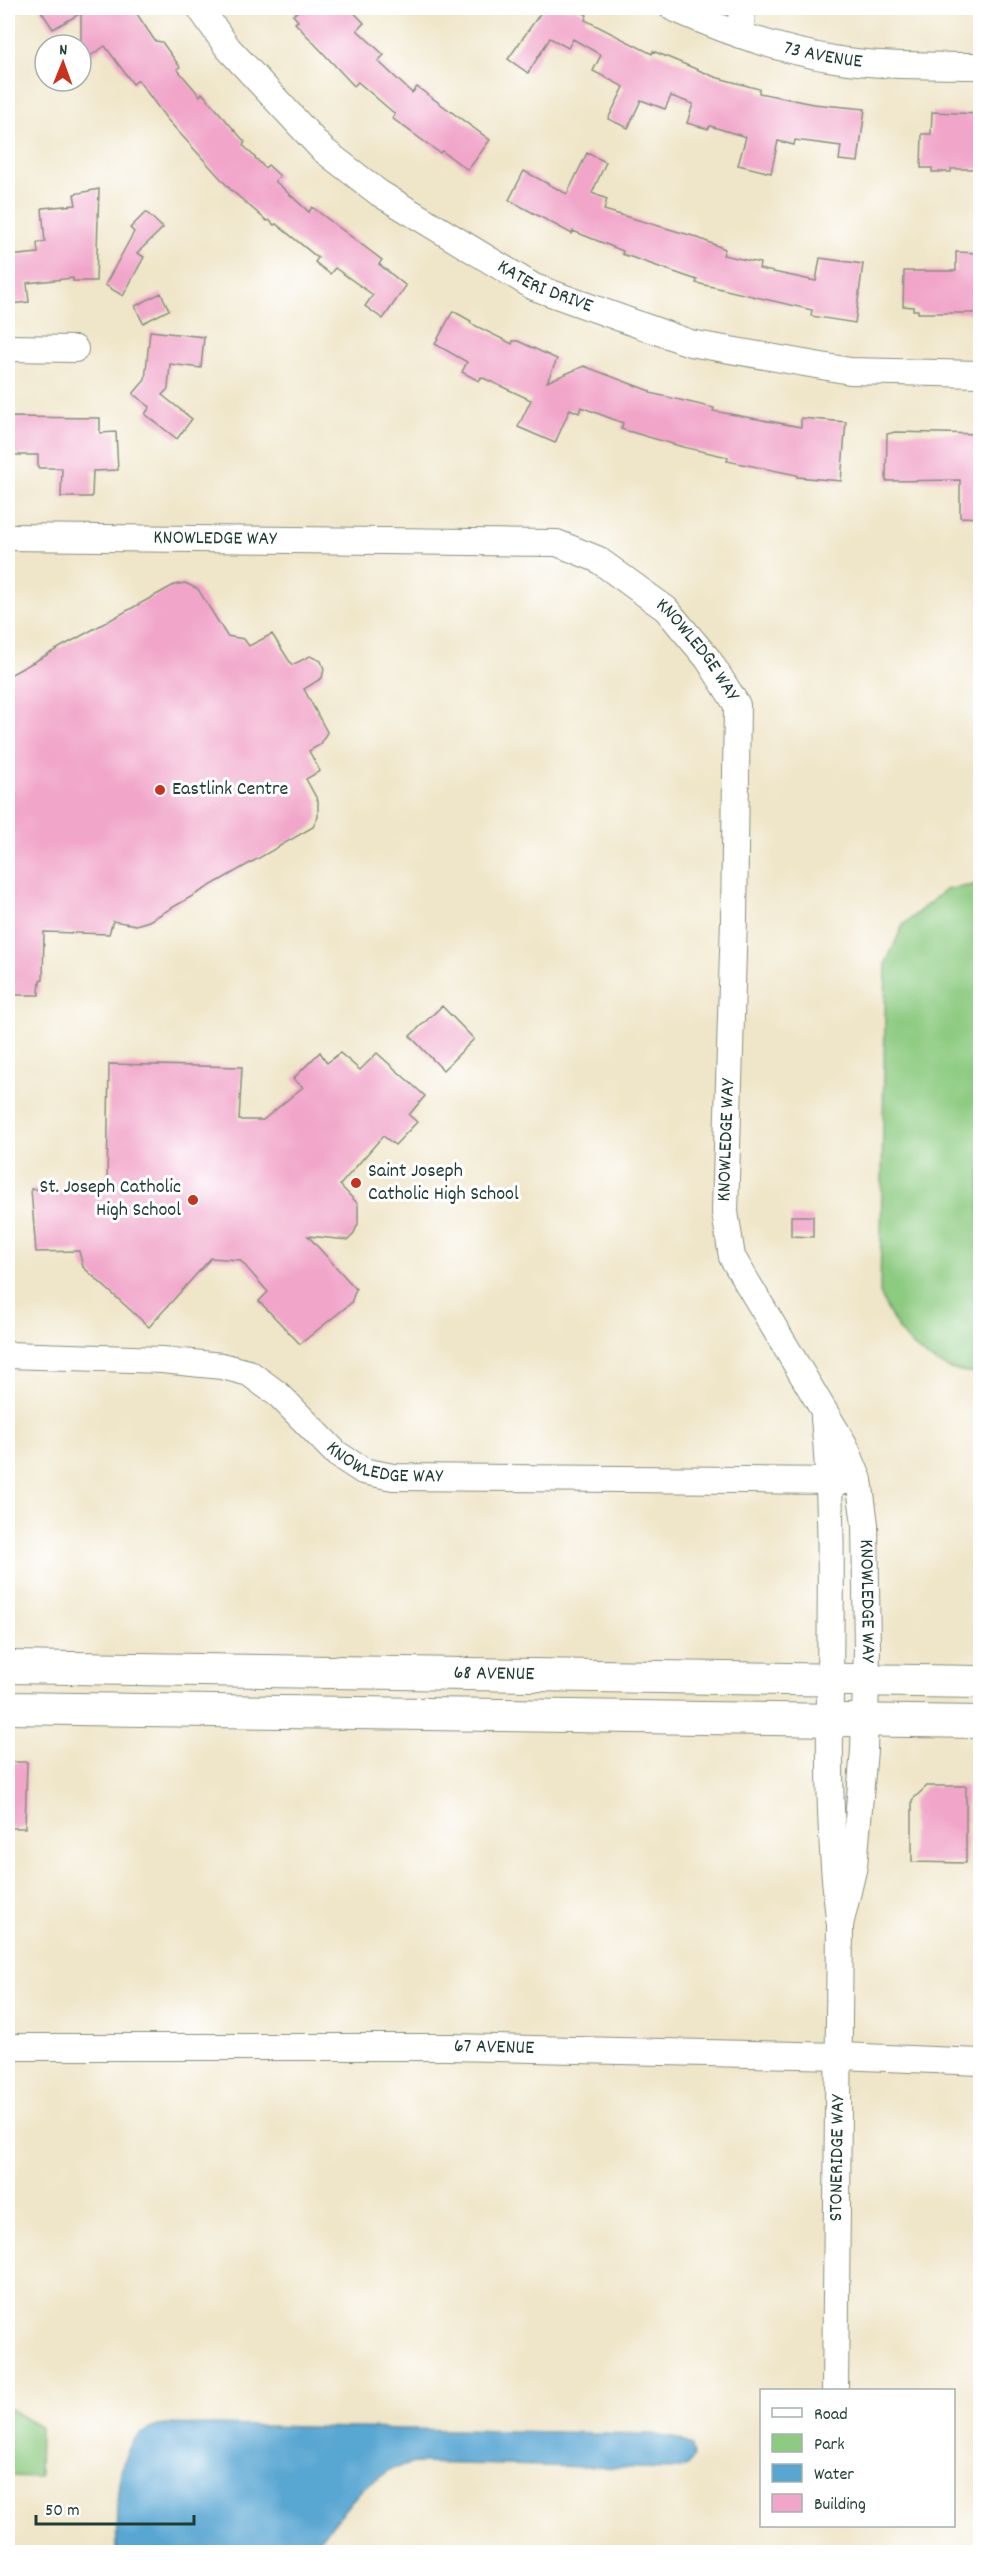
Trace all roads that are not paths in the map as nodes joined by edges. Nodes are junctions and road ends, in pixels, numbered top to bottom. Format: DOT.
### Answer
graph roads {
  1 [pos="200,8"];
  2 [pos="673,8"];
  3 [pos="742,8"];
  4 [pos="740,35"];
  5 [pos="981,66"];
  6 [pos="8,348"];
  7 [pos="75,349"];
  8 [pos="981,375"];
  9 [pos="8,537"];
  10 [pos="8,1355"];
  11 [pos="824,1412"];
  12 [pos="859,1480"];
  13 [pos="830,1481"];
  14 [pos="8,1667"];
  15 [pos="830,1681"];
  16 [pos="866,1681"];
  17 [pos="981,1682"];
  18 [pos="8,1708"];
  19 [pos="830,1721"];
  20 [pos="864,1721"];
  21 [pos="981,1722"];
  22 [pos="840,1925"];
  23 [pos="8,2047"];
  24 [pos="840,2056"];
  25 [pos="981,2062"];
  26 [pos="835,2389"];
  1 -- 8 [label="street, KATERI DRIVE"];
  2 -- 4 [label="street, 73 AVENUE"];
  3 -- 4 [label="street"];
  4 -- 5 [label="street, 73 AVENUE"];
  6 -- 7 [label="street"];
  9 -- 11 [label="street, KNOWLEDGE WAY"];
  10 -- 13 [label="street, KNOWLEDGE WAY"];
  11 -- 12 [label="street, KNOWLEDGE WAY"];
  11 -- 13 [label="street, KNOWLEDGE WAY"];
  12 -- 13 [label="street, KNOWLEDGE WAY"];
  12 -- 16 [label="street, KNOWLEDGE WAY"];
  13 -- 15 [label="street, KNOWLEDGE WAY"];
  14 -- 15 [label="main road, 68 AVENUE"];
  15 -- 16 [label="main road, 68 AVENUE"];
  15 -- 19 [label="street, KNOWLEDGE WAY"];
  16 -- 17 [label="main road, 68 AVENUE"];
  16 -- 20 [label="street, KNOWLEDGE WAY"];
  18 -- 19 [label="main road, 68 AVENUE"];
  19 -- 20 [label="main road, 68 AVENUE"];
  19 -- 22 [label="street, STONERIDGE WAY"];
  20 -- 21 [label="main road, 68 AVENUE"];
  20 -- 22 [label="street, STONERIDGE WAY"];
  22 -- 24 [label="street, STONERIDGE WAY"];
  23 -- 24 [label="street, 67 AVENUE"];
  24 -- 25 [label="street, 67 AVENUE"];
  24 -- 26 [label="street, STONERIDGE WAY"];
}
